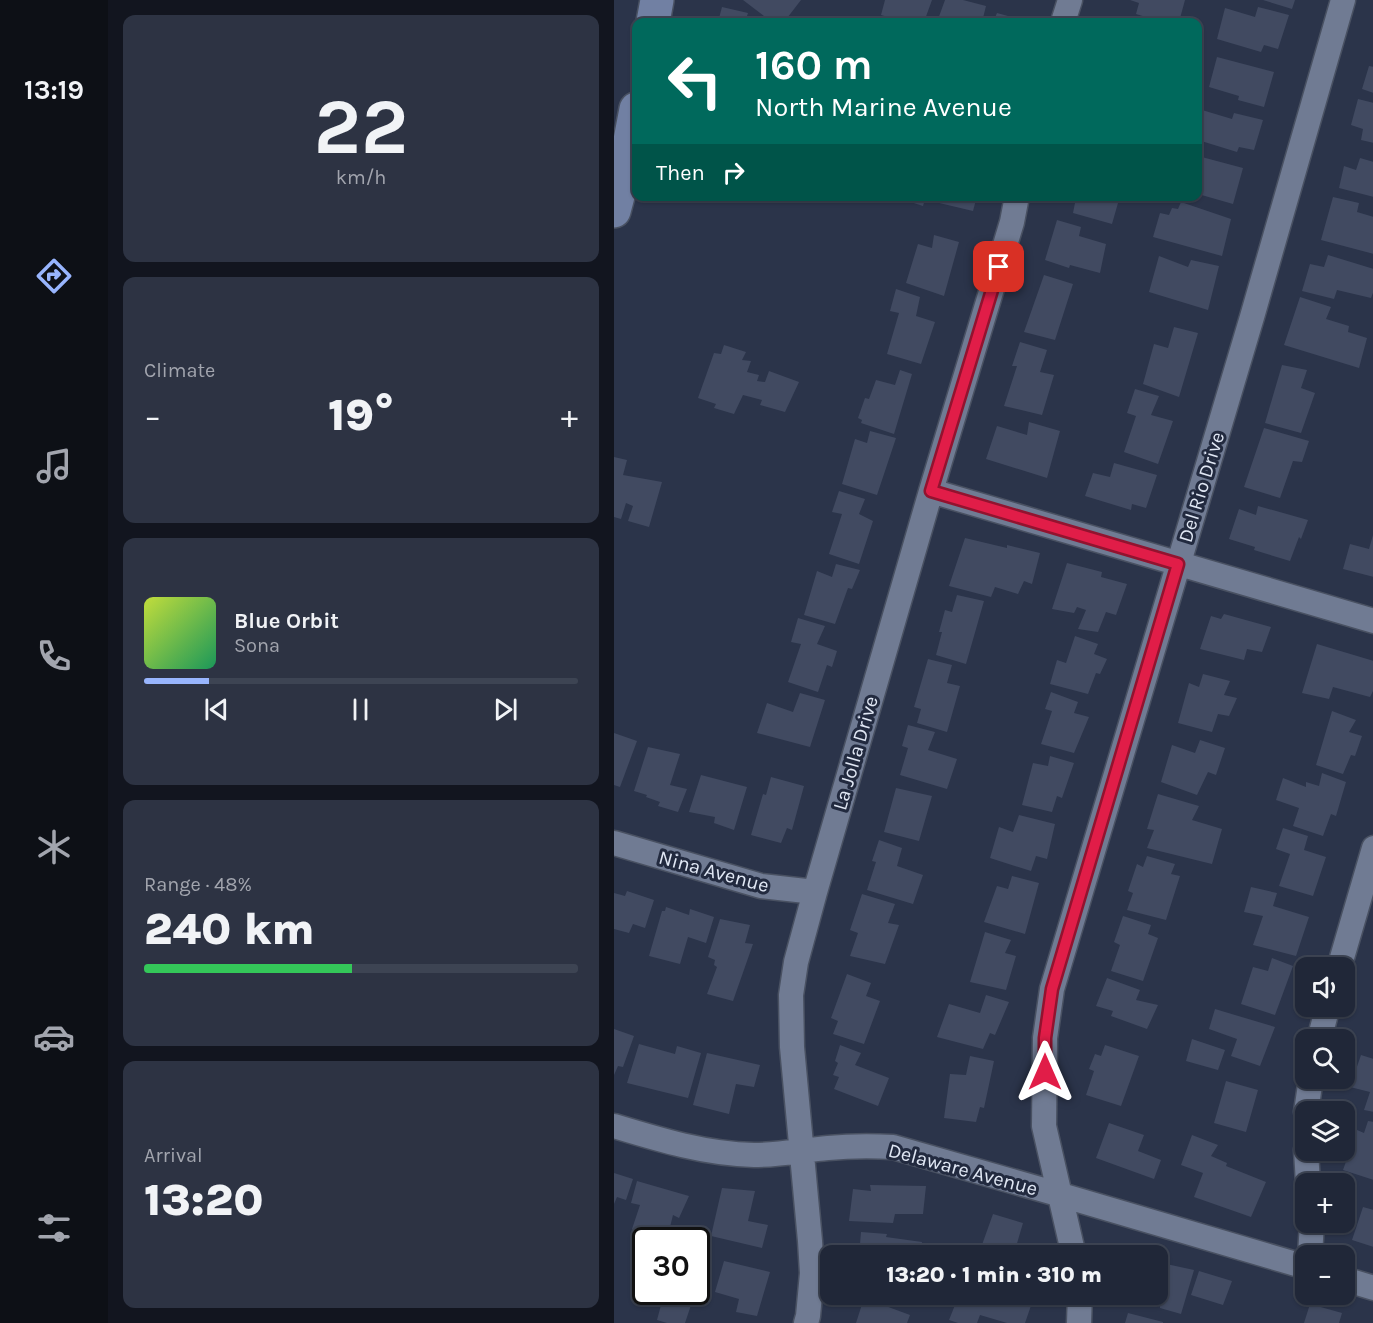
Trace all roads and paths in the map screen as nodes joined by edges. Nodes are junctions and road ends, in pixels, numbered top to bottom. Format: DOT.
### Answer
graph roads {
  1 [pos="657,0"];
  2 [pos="1070,0"];
  3 [pos="1343,0"];
  4 [pos="654,18"];
  5 [pos="1064,18"];
  6 [pos="632,130"];
  7 [pos="1017,201"];
  8 [pos="614,211"];
  9 [pos="931,491"];
  10 [pos="1178,564"];
  11 [pos="1373,621"];
  12 [pos="614,843"];
  13 [pos="1373,848"];
  14 [pos="815,892"];
  15 [pos="1342,957"];
  16 [pos="614,1126"];
  17 [pos="802,1150"];
  18 [pos="1061,1195"];
  19 [pos="1072,1245"];
  20 [pos="1295,1264"];
  21 [pos="1355,1282"];
  22 [pos="1373,1288"];
  23 [pos="1080,1305"];
  24 [pos="806,1323"];
  25 [pos="1079,1323"];
  1 -- 4 [label="street"];
  2 -- 5 [label="street"];
  3 -- 10 [label="street, Del Rio Drive"];
  6 -- 8 [label="street"];
  7 -- 9 [label="street, La Jolla Drive"];
  9 -- 10 [label="street"];
  9 -- 14 [label="street, La Jolla Drive"];
  10 -- 11 [label="street"];
  10 -- 18 [label="street, Del Rio Drive"];
  12 -- 14 [label="street, Nina Avenue"];
  13 -- 15 [label="street"];
  14 -- 17 [label="street, La Jolla Drive"];
  16 -- 17 [label="street, Delaware Avenue"];
  17 -- 18 [label="street, Delaware Avenue"];
  17 -- 24 [label="street, La Jolla Drive"];
  18 -- 19 [label="street, Del Rio Drive"];
  18 -- 20 [label="street, Delaware Avenue"];
  21 -- 22 [label="street"];
  23 -- 25 [label="street"];
}
